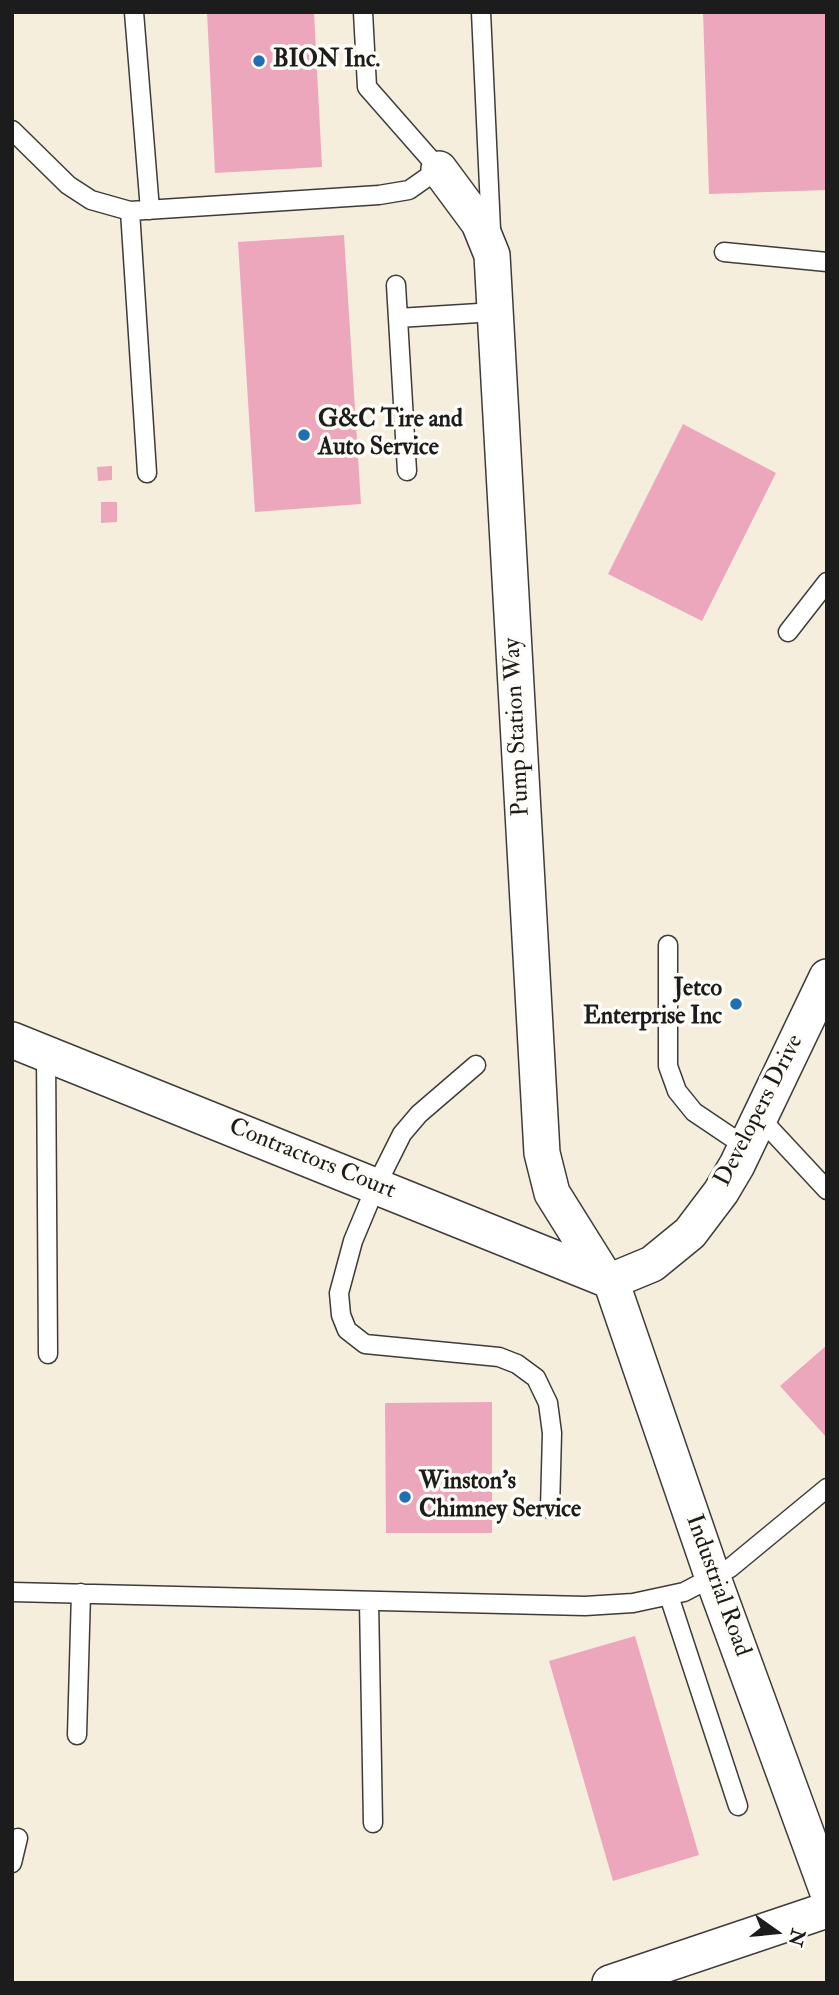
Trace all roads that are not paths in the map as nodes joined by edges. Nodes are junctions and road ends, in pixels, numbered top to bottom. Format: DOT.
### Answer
graph roads {
  1 [pos="134,12"];
  2 [pos="363,12"];
  3 [pos="481,12"];
  4 [pos="12,130"];
  5 [pos="439,169"];
  6 [pos="150,210"];
  7 [pos="130,211"];
  8 [pos="724,252"];
  9 [pos="492,255"];
  10 [pos="827,262"];
  11 [pos="396,285"];
  12 [pos="495,312"];
  13 [pos="398,318"];
  14 [pos="407,471"];
  15 [pos="147,472"];
  16 [pos="827,582"];
  17 [pos="788,632"];
  18 [pos="668,945"];
  19 [pos="827,977"];
  20 [pos="12,1040"];
  21 [pos="46,1053"];
  22 [pos="476,1065"];
  23 [pos="753,1133"];
  24 [pos="376,1186"];
  25 [pos="827,1190"];
  26 [pos="611,1281"];
  27 [pos="48,1354"];
  28 [pos="827,1488"];
  29 [pos="550,1509"];
  30 [pos="713,1578"];
  31 [pos="12,1592"];
  32 [pos="82,1593"];
  33 [pos="669,1596"];
  34 [pos="369,1601"];
  35 [pos="77,1735"];
  36 [pos="738,1806"];
  37 [pos="373,1823"];
  38 [pos="18,1839"];
  39 [pos="12,1863"];
  40 [pos="826,1889"];
  41 [pos="610,1983"];
  1 -- 6 [label="lane"];
  2 -- 5 [label="lane"];
  3 -- 9 [label="lane"];
  4 -- 7 [label="lane"];
  5 -- 6 [label="lane"];
  5 -- 9 [label="street, Pump Station Way"];
  6 -- 7 [label="lane"];
  7 -- 15 [label="lane"];
  8 -- 10 [label="lane"];
  9 -- 12 [label="street, Pump Station Way"];
  11 -- 13 [label="lane"];
  12 -- 13 [label="lane"];
  12 -- 26 [label="street, Pump Station Way"];
  13 -- 14 [label="lane"];
  16 -- 17 [label="lane"];
  18 -- 23 [label="lane"];
  19 -- 23 [label="street, Developers Drive"];
  20 -- 21 [label="street, Contractors Court"];
  21 -- 24 [label="street, Contractors Court"];
  21 -- 27 [label="lane"];
  22 -- 24 [label="lane"];
  23 -- 25 [label="lane"];
  23 -- 26 [label="street, Developers Drive"];
  24 -- 26 [label="street, Contractors Court"];
  24 -- 29 [label="lane"];
  26 -- 30 [label="street, Industrial Road"];
  28 -- 30 [label="lane"];
  30 -- 33 [label="lane"];
  30 -- 40 [label="street, Industrial Road"];
  31 -- 32 [label="lane"];
  32 -- 34 [label="lane"];
  32 -- 35 [label="lane"];
  33 -- 34 [label="lane"];
  33 -- 36 [label="lane"];
  34 -- 37 [label="lane"];
  38 -- 39 [label="lane"];
  40 -- 41 [label="street"];
}
